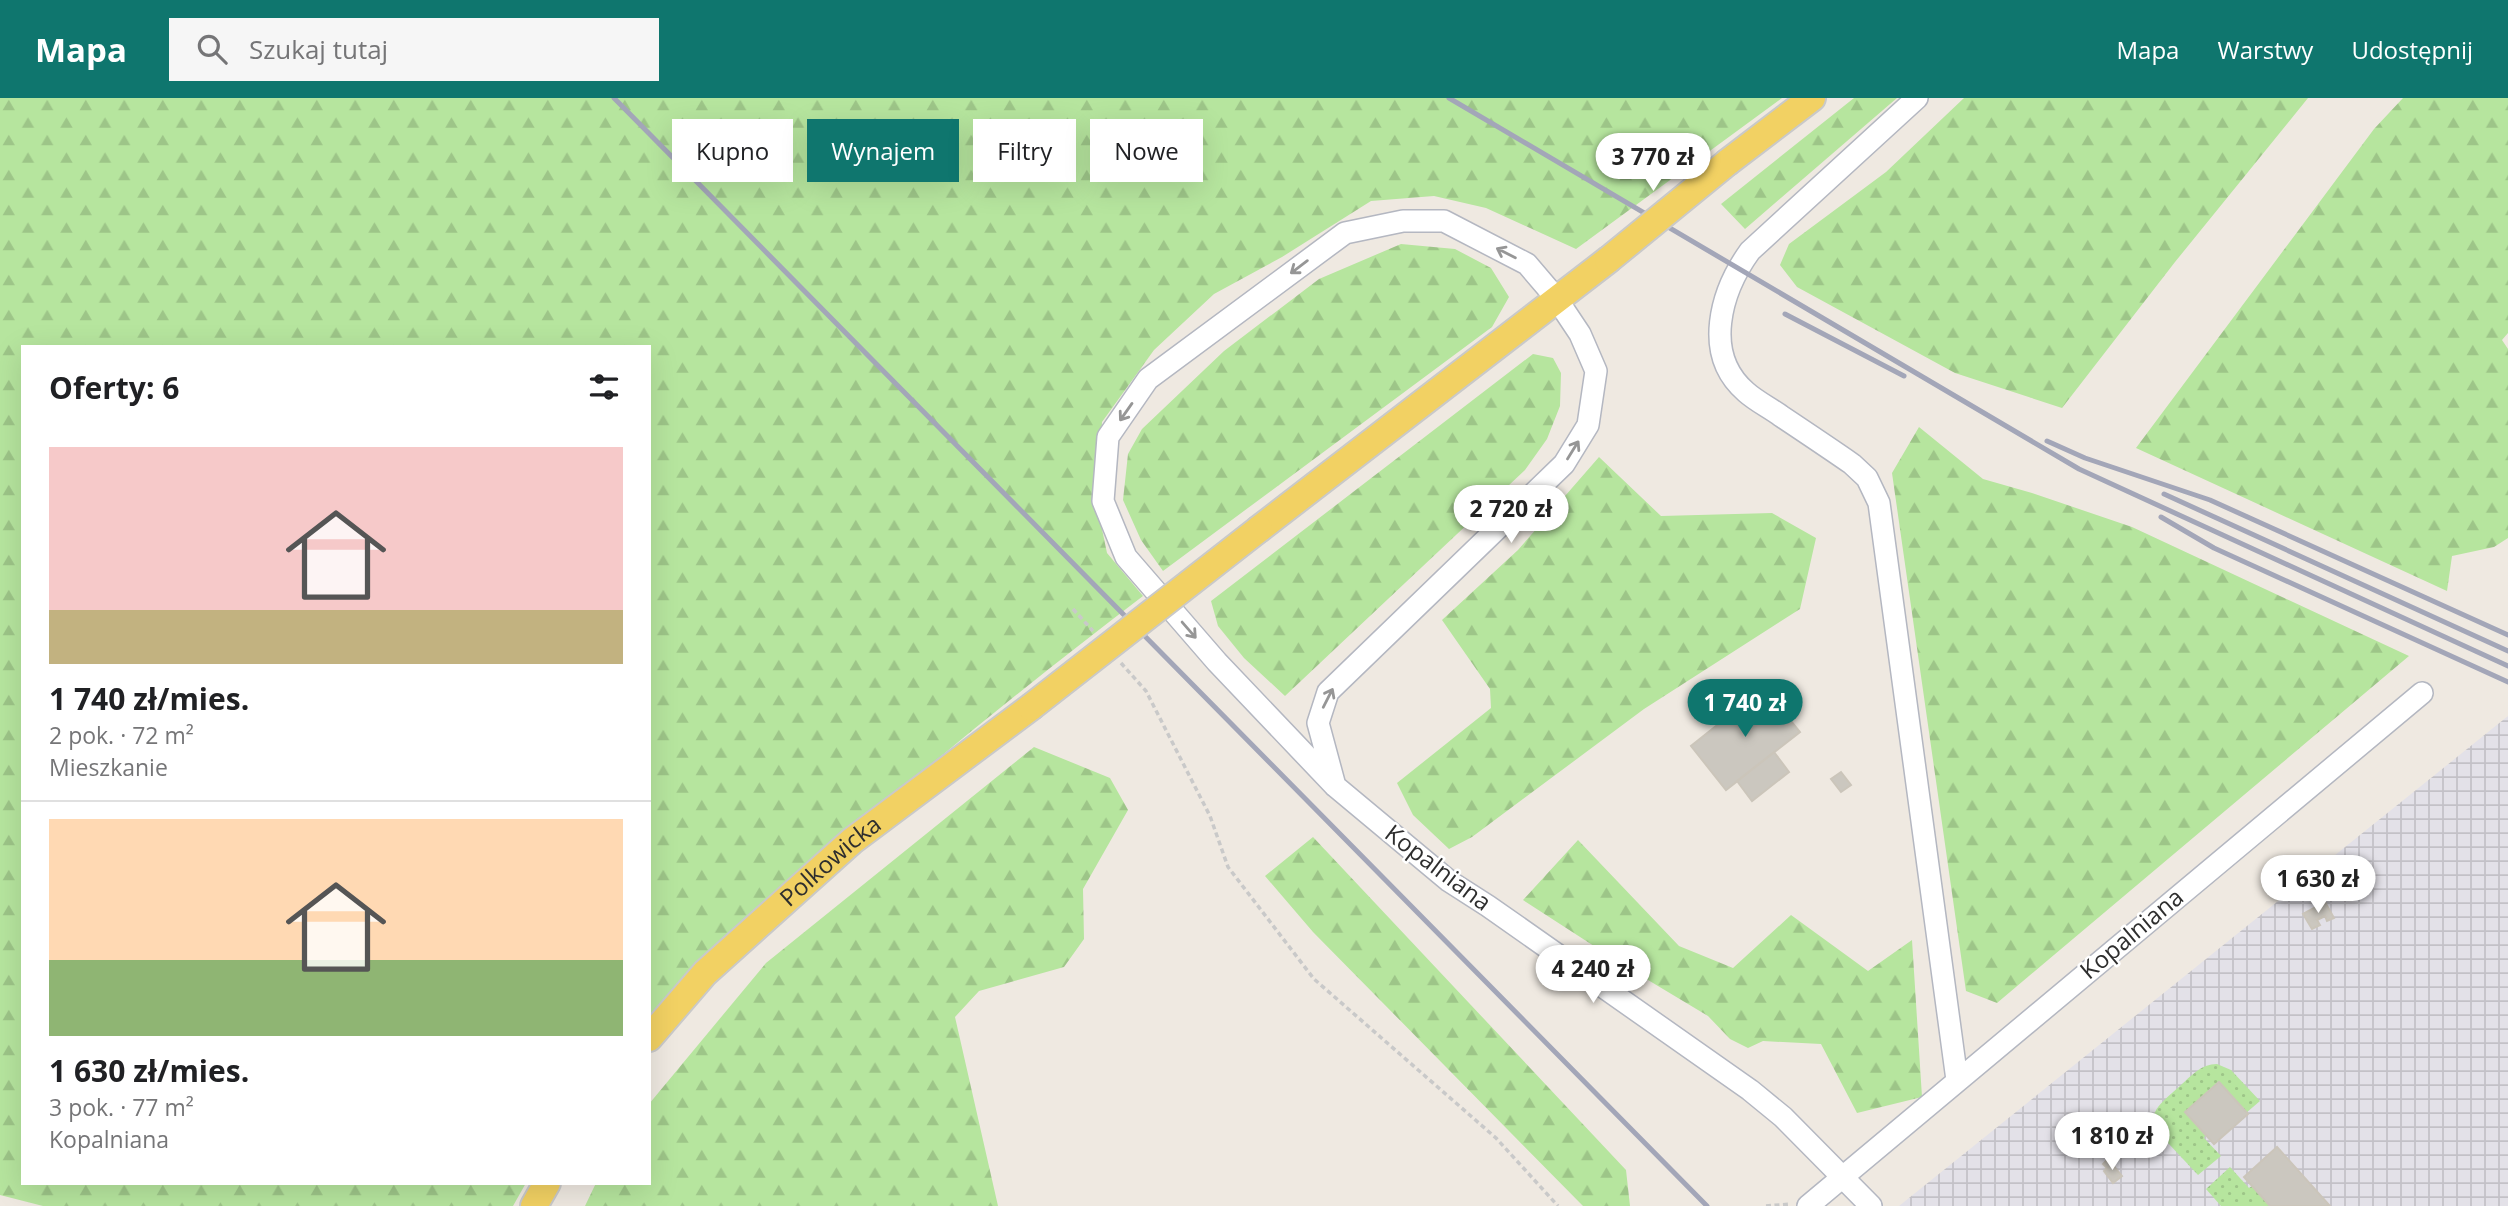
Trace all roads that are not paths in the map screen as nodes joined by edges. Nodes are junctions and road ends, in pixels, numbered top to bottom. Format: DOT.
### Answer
graph roads {
  1 [pos="1812,98"];
  2 [pos="1917,98"];
  3 [pos="1556,298"];
  4 [pos="2422,693"];
  5 [pos="1335,786"];
  6 [pos="651,1036"];
  7 [pos="1957,1080"];
  8 [pos="1843,1175"];
  9 [pos="546,1185"];
  10 [pos="534,1206"];
  11 [pos="1808,1206"];
  12 [pos="1871,1206"];
  1 -- 3 [label="main road, Polkowicka, bridge"];
  2 -- 7 [label="street"];
  5 -- 3 [label="street, Kopalniana, one-way"];
  3 -- 5 [label="street, Kopalniana, one-way"];
  3 -- 6 [label="main road, Polkowicka, bridge"];
  4 -- 7 [label="street, Kopalniana"];
  5 -- 8 [label="street, Kopalniana"];
  7 -- 8 [label="street, Kopalniana"];
  8 -- 11 [label="street"];
  8 -- 12 [label="street, Kopalniana"];
  9 -- 10 [label="main road"];
}
